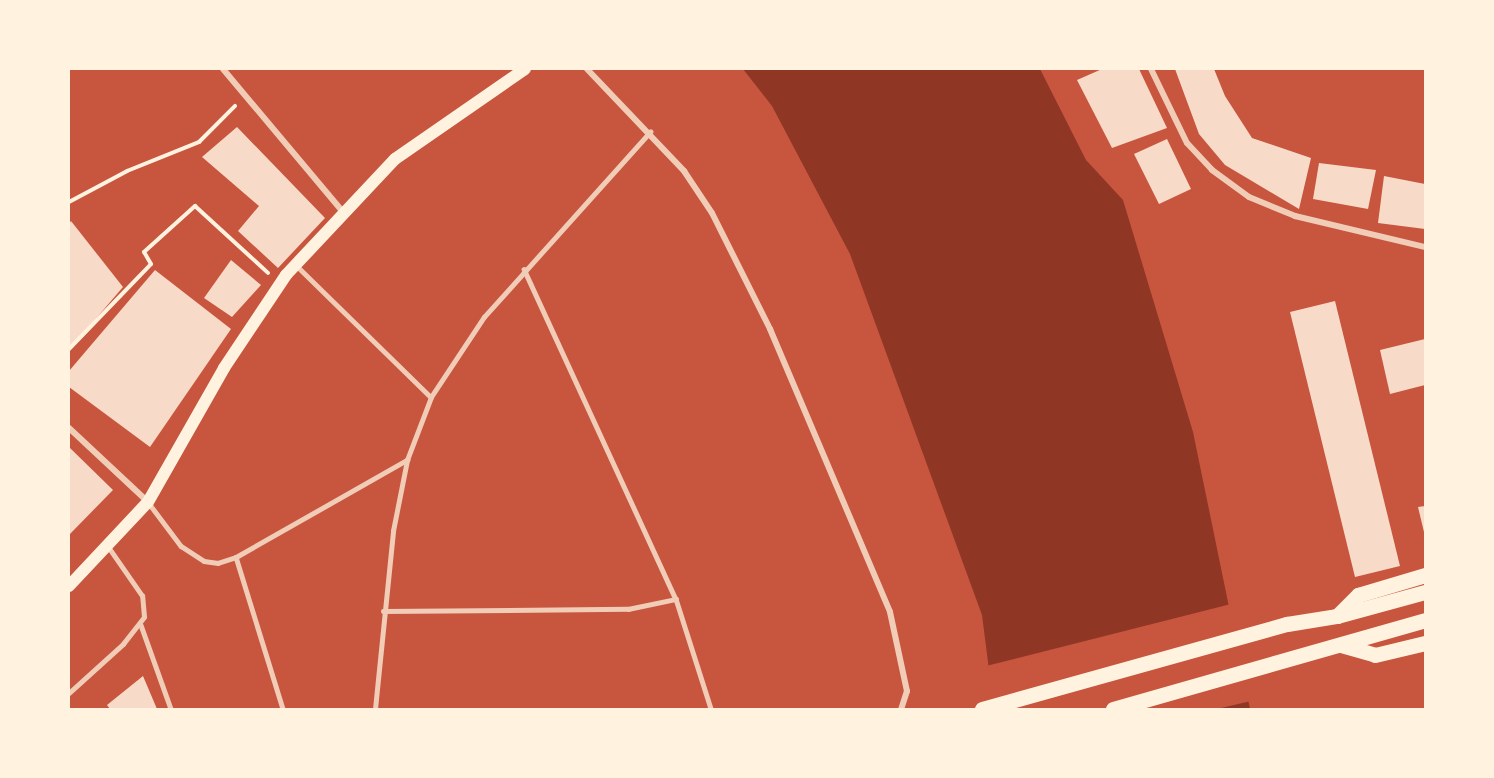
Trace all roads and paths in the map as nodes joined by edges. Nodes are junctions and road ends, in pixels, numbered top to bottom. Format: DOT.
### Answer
graph roads {
  1 [pos="223,69"];
  2 [pos="525,69"];
  3 [pos="586,69"];
  4 [pos="1151,69"];
  5 [pos="245,95"];
  6 [pos="650,132"];
  7 [pos="69,202"];
  8 [pos="344,213"];
  9 [pos="1425,246"];
  10 [pos="296,265"];
  11 [pos="524,268"];
  12 [pos="280,284"];
  13 [pos="69,349"];
  14 [pos="431,397"];
  15 [pos="69,428"];
  16 [pos="407,460"];
  17 [pos="148,502"];
  18 [pos="108,547"];
  19 [pos="236,557"];
  20 [pos="1425,574"];
  21 [pos="69,586"];
  22 [pos="1425,592"];
  23 [pos="676,600"];
  24 [pos="383,611"];
  25 [pos="1337,615"];
  26 [pos="1425,620"];
  27 [pos="141,625"];
  28 [pos="1425,643"];
  29 [pos="1338,645"];
  30 [pos="69,693"];
  31 [pos="171,709"];
  32 [pos="283,709"];
  33 [pos="375,709"];
  34 [pos="711,709"];
  35 [pos="901,709"];
  36 [pos="982,709"];
  37 [pos="1113,709"];
  1 -- 5 [label="street"];
  2 -- 8 [label="main road"];
  3 -- 6 [label="street"];
  4 -- 9 [label="street"];
  5 -- 7 [label="path"];
  5 -- 8 [label="street"];
  6 -- 11 [label="lane"];
  6 -- 35 [label="street"];
  8 -- 10 [label="main road"];
  10 -- 12 [label="main road"];
  10 -- 14 [label="lane"];
  11 -- 14 [label="lane"];
  11 -- 23 [label="lane"];
  12 -- 13 [label="path"];
  12 -- 17 [label="main road"];
  14 -- 16 [label="lane"];
  15 -- 17 [label="street"];
  16 -- 19 [label="lane"];
  16 -- 24 [label="lane"];
  17 -- 18 [label="main road"];
  17 -- 19 [label="lane"];
  18 -- 21 [label="main road"];
  18 -- 27 [label="lane"];
  19 -- 32 [label="lane"];
  20 -- 25 [label="main road"];
  22 -- 25 [label="main road"];
  23 -- 24 [label="lane"];
  23 -- 34 [label="lane"];
  24 -- 33 [label="lane"];
  25 -- 36 [label="main road"];
  26 -- 29 [label="main road"];
  27 -- 30 [label="lane"];
  27 -- 31 [label="lane"];
  28 -- 29 [label="main road"];
  29 -- 37 [label="main road"];
}
